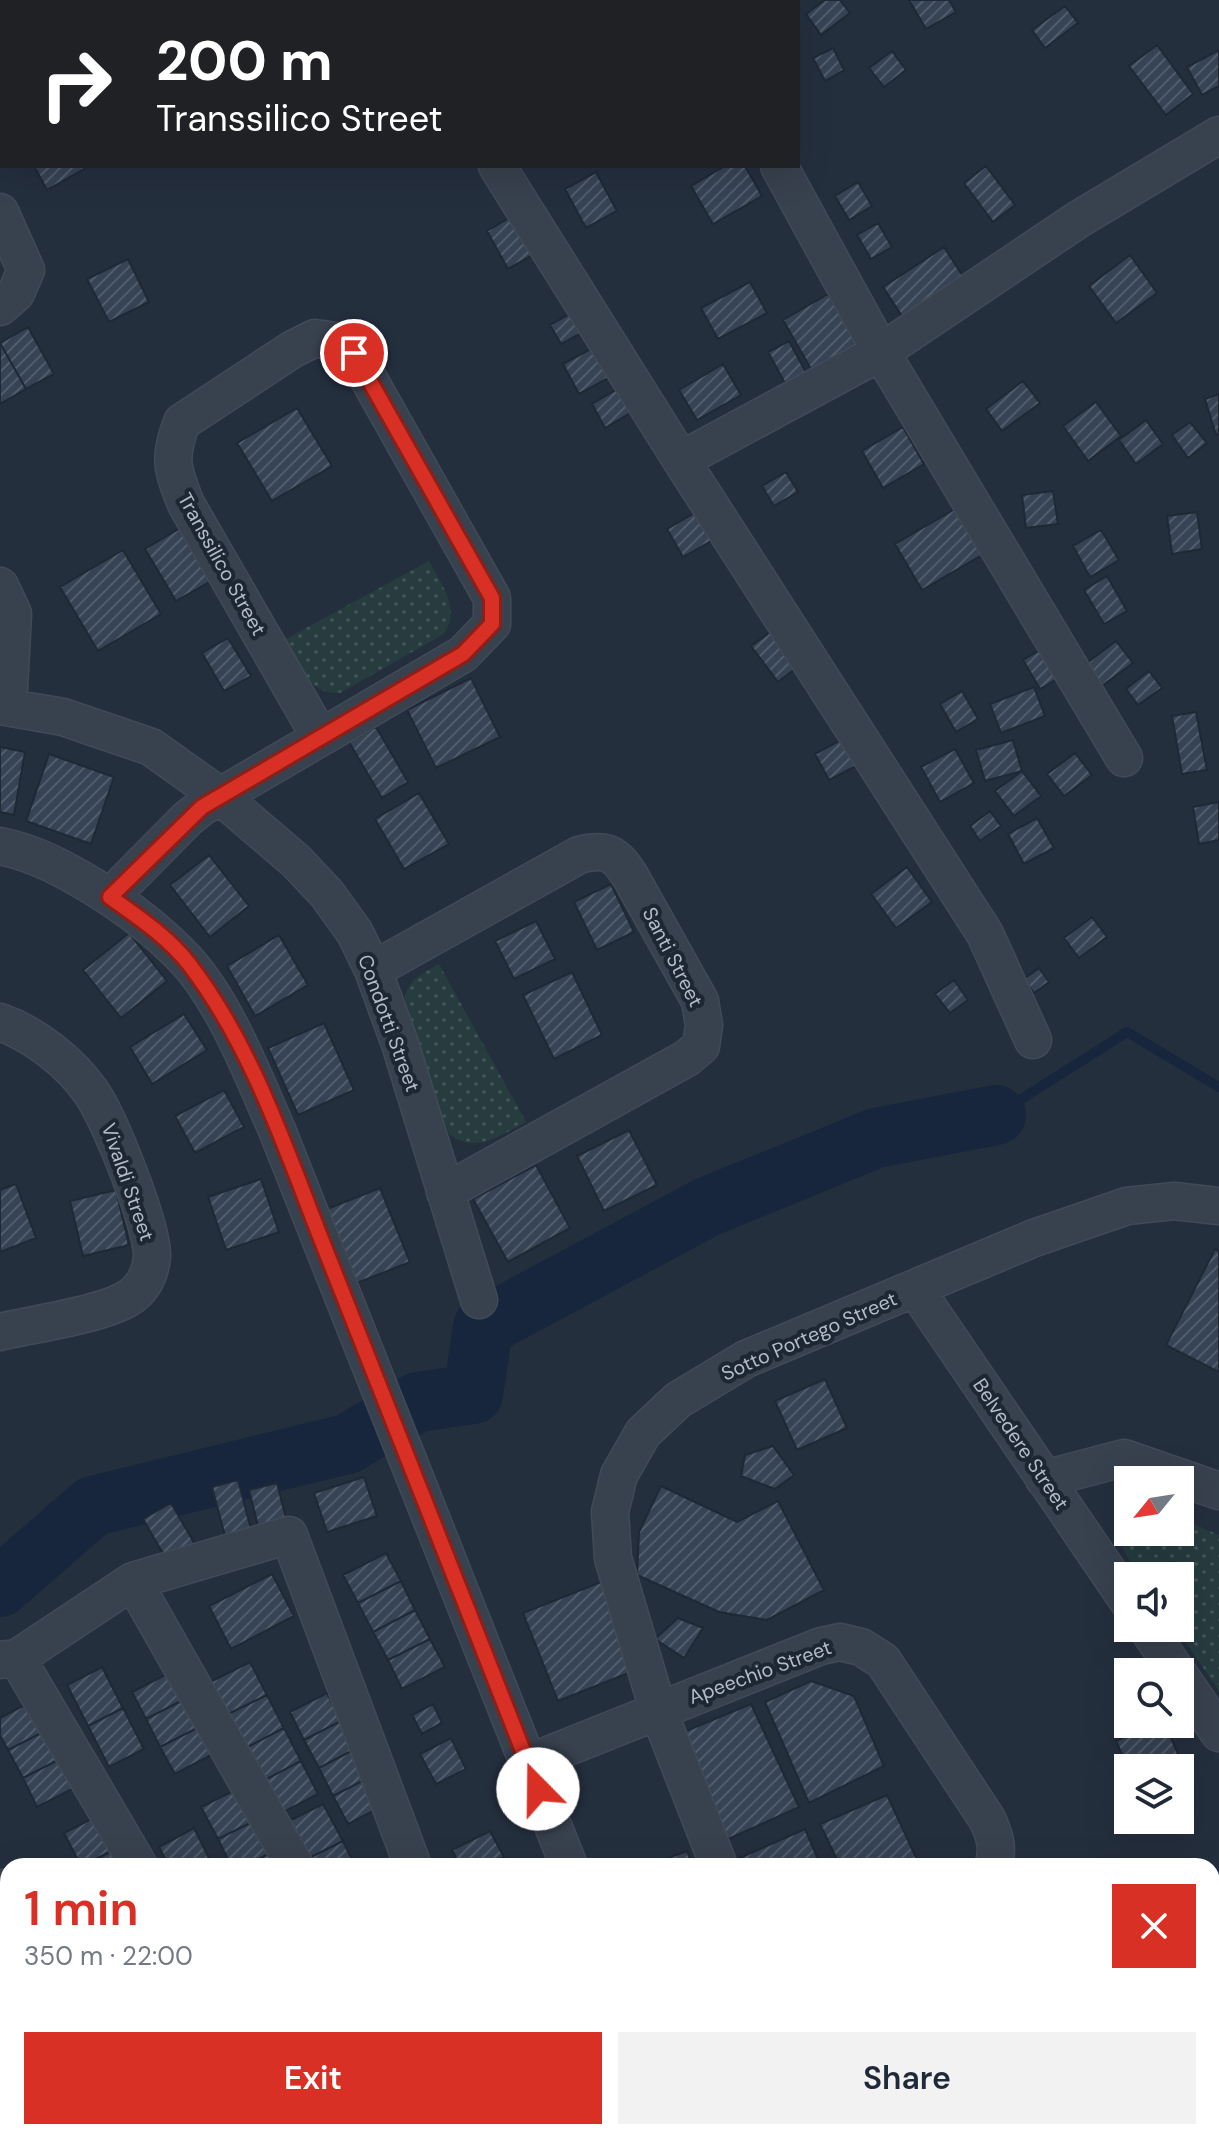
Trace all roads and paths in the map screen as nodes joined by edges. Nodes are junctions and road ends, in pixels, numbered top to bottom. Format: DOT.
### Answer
graph roads {
  1 [pos="1219,135"];
  2 [pos="498,168"];
  3 [pos="780,168"];
  4 [pos="0,212"];
  5 [pos="0,307"];
  6 [pos="881,352"];
  7 [pos="681,460"];
  8 [pos="0,586"];
  9 [pos="4,706"];
  10 [pos="320,737"];
  11 [pos="1124,758"];
  12 [pos="220,796"];
  13 [pos="0,846"];
  14 [pos="110,897"];
  15 [pos="373,970"];
  16 [pos="0,1022"];
  17 [pos="1033,1040"];
  18 [pos="445,1192"];
  19 [pos="1219,1206"];
  20 [pos="915,1288"];
  21 [pos="479,1300"];
  22 [pos="0,1332"];
  23 [pos="1044,1479"];
  24 [pos="1219,1491"];
  25 [pos="133,1581"];
  26 [pos="1114,1581"];
  27 [pos="9,1659"];
  28 [pos="1194,1696"];
  29 [pos="658,1710"];
  30 [pos="1219,1733"];
  31 [pos="528,1763"];
  32 [pos="134,1858"];
  33 [pos="290,1858"];
  34 [pos="410,1858"];
  35 [pos="566,1858"];
  36 [pos="716,1858"];
  37 [pos="996,1858"];
  1 -- 6 [label="street"];
  2 -- 7 [label="street"];
  3 -- 6 [label="street"];
  4 -- 5 [label="street"];
  6 -- 7 [label="street"];
  6 -- 11 [label="street"];
  7 -- 17 [label="street"];
  8 -- 9 [label="street"];
  9 -- 12 [label="street, Condotti Street"];
  10 -- 10 [label="street, Transsilico Street"];
  10 -- 12 [label="street, Transsilico Street"];
  12 -- 14 [label="street, Transsilico Street"];
  12 -- 15 [label="street, Condotti Street"];
  13 -- 14 [label="street"];
  14 -- 31 [label="street"];
  15 -- 18 [label="street, Condotti Street"];
  15 -- 18 [label="street, Santi Street"];
  16 -- 22 [label="street, Vivaldi Street"];
  18 -- 21 [label="street, Condotti Street"];
  19 -- 20 [label="street, Sotto Portego Street"];
  20 -- 23 [label="street, Belvedere Street"];
  20 -- 29 [label="street, Sotto Portego Street"];
  23 -- 24 [label="street"];
  23 -- 26 [label="street, Belvedere Street"];
  25 -- 27 [label="street"];
  25 -- 33 [label="street"];
  25 -- 34 [label="street"];
  27 -- 32 [label="street"];
  28 -- 30 [label="street"];
  29 -- 31 [label="street, Apeechio Street"];
  29 -- 36 [label="street"];
  29 -- 37 [label="street, Apeechio Street"];
  31 -- 35 [label="street"];
}
